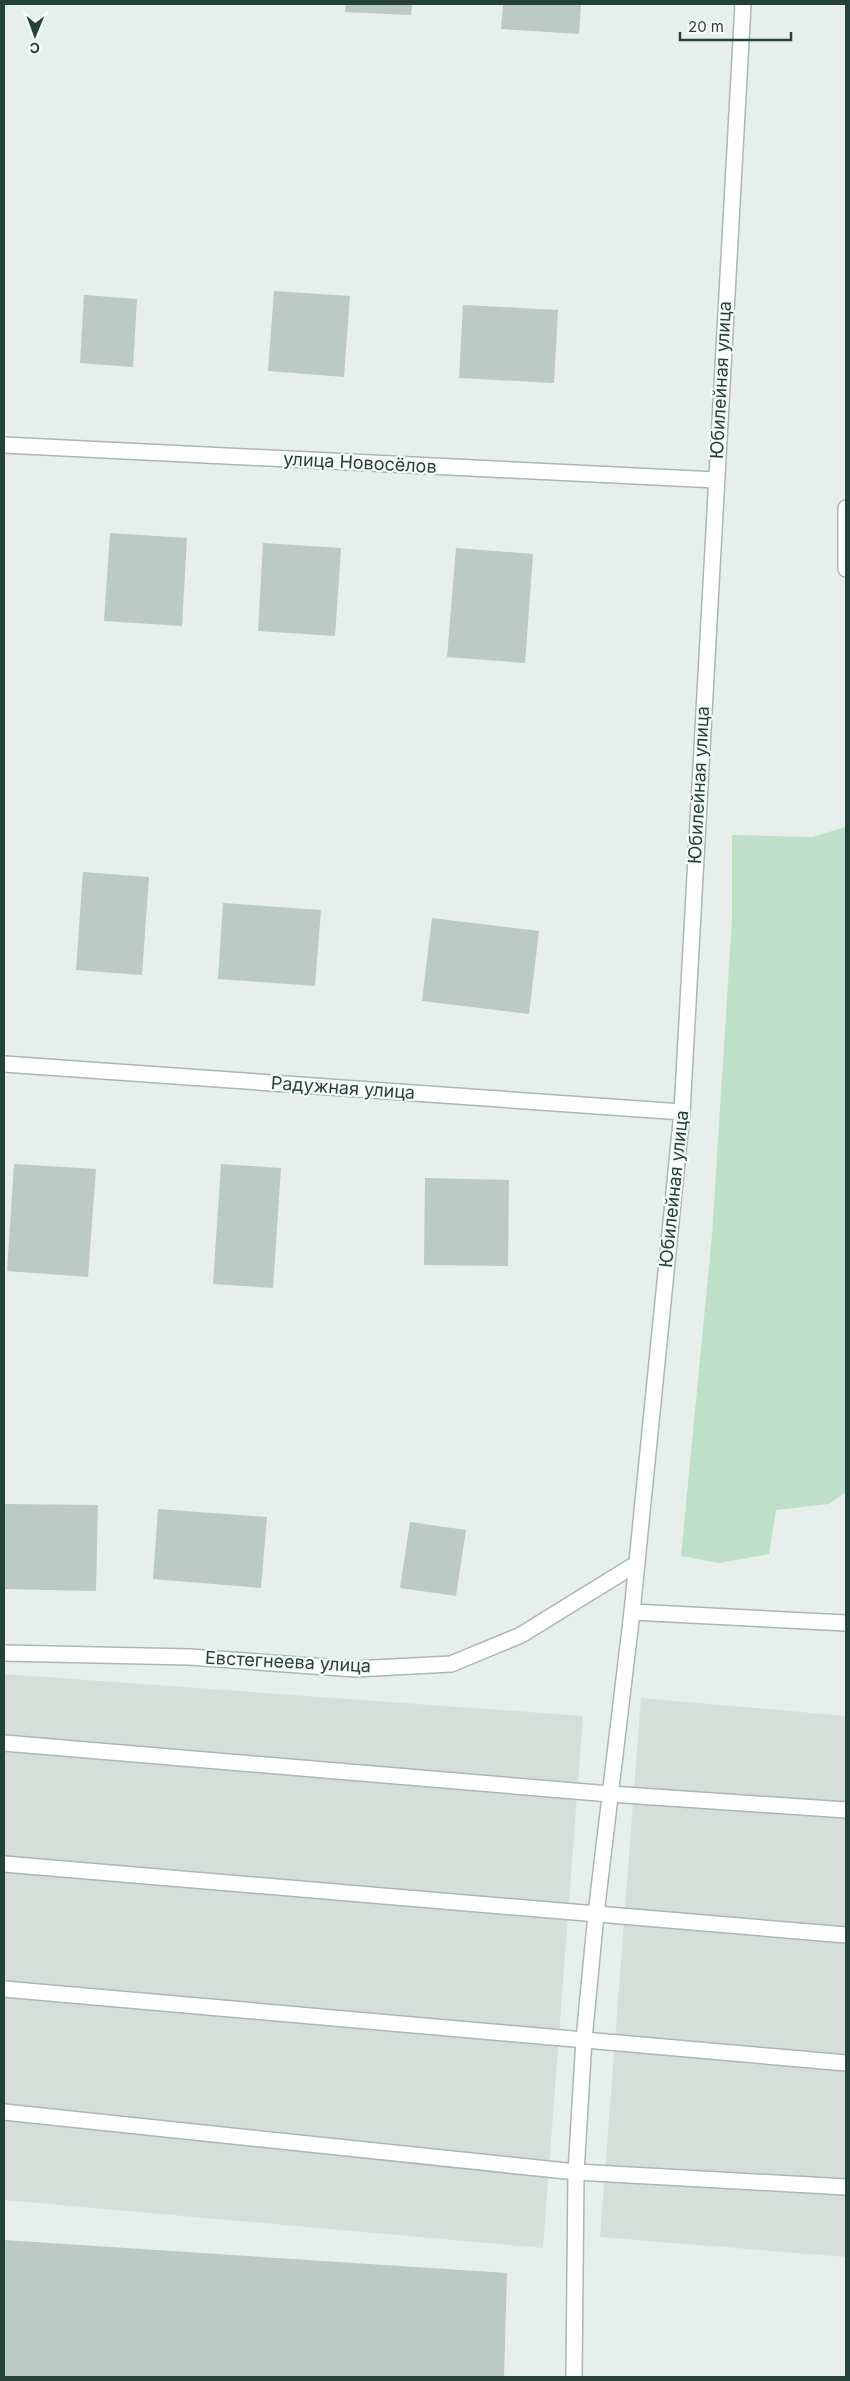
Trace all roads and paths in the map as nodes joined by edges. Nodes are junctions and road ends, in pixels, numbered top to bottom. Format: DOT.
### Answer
graph roads {
  1 [pos="743,4"];
  2 [pos="4,445"];
  3 [pos="716,480"];
  4 [pos="846,508"];
  5 [pos="846,569"];
  6 [pos="4,1064"];
  7 [pos="682,1112"];
  8 [pos="636,1564"];
  9 [pos="632,1612"];
  10 [pos="846,1623"];
  11 [pos="4,1653"];
  12 [pos="4,1743"];
  13 [pos="610,1794"];
  14 [pos="846,1810"];
  15 [pos="4,1864"];
  16 [pos="596,1914"];
  17 [pos="846,1935"];
  18 [pos="4,1990"];
  19 [pos="584,2039"];
  20 [pos="846,2063"];
  21 [pos="4,2112"];
  22 [pos="576,2172"];
  23 [pos="846,2187"];
  24 [pos="574,2377"];
  1 -- 3 [label="street, Юбилейная улица"];
  2 -- 3 [label="street, улица Новосёлов"];
  3 -- 7 [label="street, Юбилейная улица"];
  4 -- 5 [label="street"];
  6 -- 7 [label="street, Радужная улица"];
  7 -- 8 [label="street, Юбилейная улица"];
  8 -- 9 [label="street, Юбилейная улица"];
  8 -- 11 [label="street, Евстегнеева улица"];
  9 -- 10 [label="street"];
  9 -- 13 [label="street, Юбилейная улица"];
  12 -- 13 [label="street"];
  13 -- 14 [label="street"];
  13 -- 16 [label="street, Юбилейная улица"];
  15 -- 16 [label="street"];
  16 -- 17 [label="street"];
  16 -- 19 [label="street, Юбилейная улица"];
  18 -- 19 [label="street"];
  19 -- 20 [label="street"];
  19 -- 22 [label="street, Юбилейная улица"];
  21 -- 22 [label="street"];
  22 -- 23 [label="street"];
  22 -- 24 [label="street, Юбилейная улица"];
}
